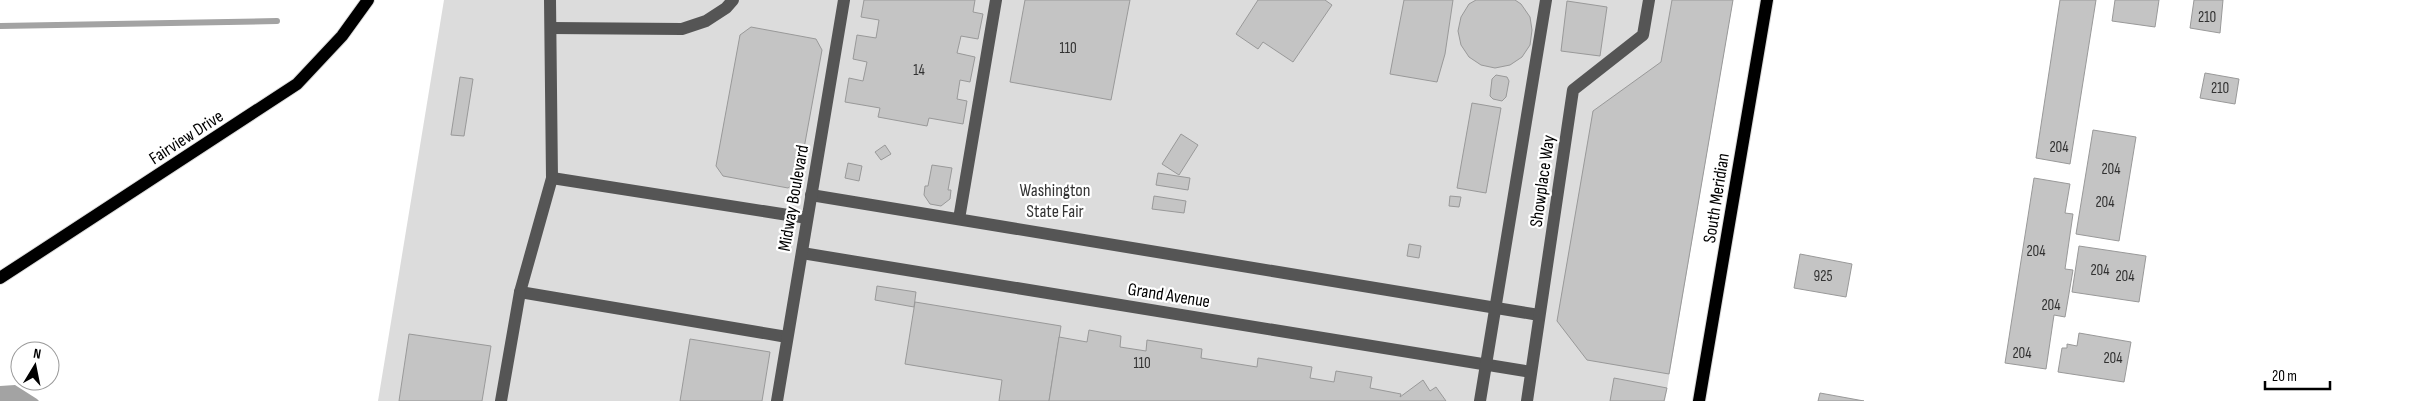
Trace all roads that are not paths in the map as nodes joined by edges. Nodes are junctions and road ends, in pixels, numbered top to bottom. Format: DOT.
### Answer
graph roads {
  1 [pos="368,0"];
  2 [pos="550,0"];
  3 [pos="733,0"];
  4 [pos="844,0"];
  5 [pos="996,0"];
  6 [pos="1546,0"];
  7 [pos="1649,0"];
  8 [pos="1767,0"];
  9 [pos="551,28"];
  10 [pos="552,178"];
  11 [pos="811,195"];
  12 [pos="807,218"];
  13 [pos="959,219"];
  14 [pos="802,253"];
  15 [pos="0,278"];
  16 [pos="520,292"];
  17 [pos="1496,308"];
  18 [pos="1540,315"];
  19 [pos="787,337"];
  20 [pos="1486,365"];
  21 [pos="1531,372"];
  22 [pos="501,401"];
  23 [pos="777,401"];
  24 [pos="1480,401"];
  25 [pos="1527,401"];
  26 [pos="1699,401"];
  1 -- 15 [label="main road, Fairview Drive"];
  2 -- 9 [label="street"];
  3 -- 9 [label="street"];
  4 -- 11 [label="street, Midway Boulevard"];
  5 -- 13 [label="street"];
  6 -- 17 [label="street, Showplace Way"];
  7 -- 18 [label="street, Showplace Way"];
  8 -- 26 [label="main road, South Meridian"];
  9 -- 10 [label="street"];
  10 -- 12 [label="street"];
  10 -- 16 [label="street"];
  11 -- 12 [label="street, Midway Boulevard"];
  11 -- 13 [label="street"];
  12 -- 14 [label="street, Midway Boulevard"];
  13 -- 17 [label="street"];
  14 -- 19 [label="street, Midway Boulevard"];
  14 -- 20 [label="street, Grand Avenue"];
  16 -- 19 [label="street"];
  16 -- 22 [label="street"];
  17 -- 18 [label="street"];
  17 -- 20 [label="street, Showplace Way"];
  18 -- 21 [label="street, Showplace Way"];
  19 -- 23 [label="street, Midway Boulevard"];
  20 -- 21 [label="street, Grand Avenue"];
  20 -- 24 [label="street, Showplace Way"];
  21 -- 25 [label="street, Showplace Way"];
}
